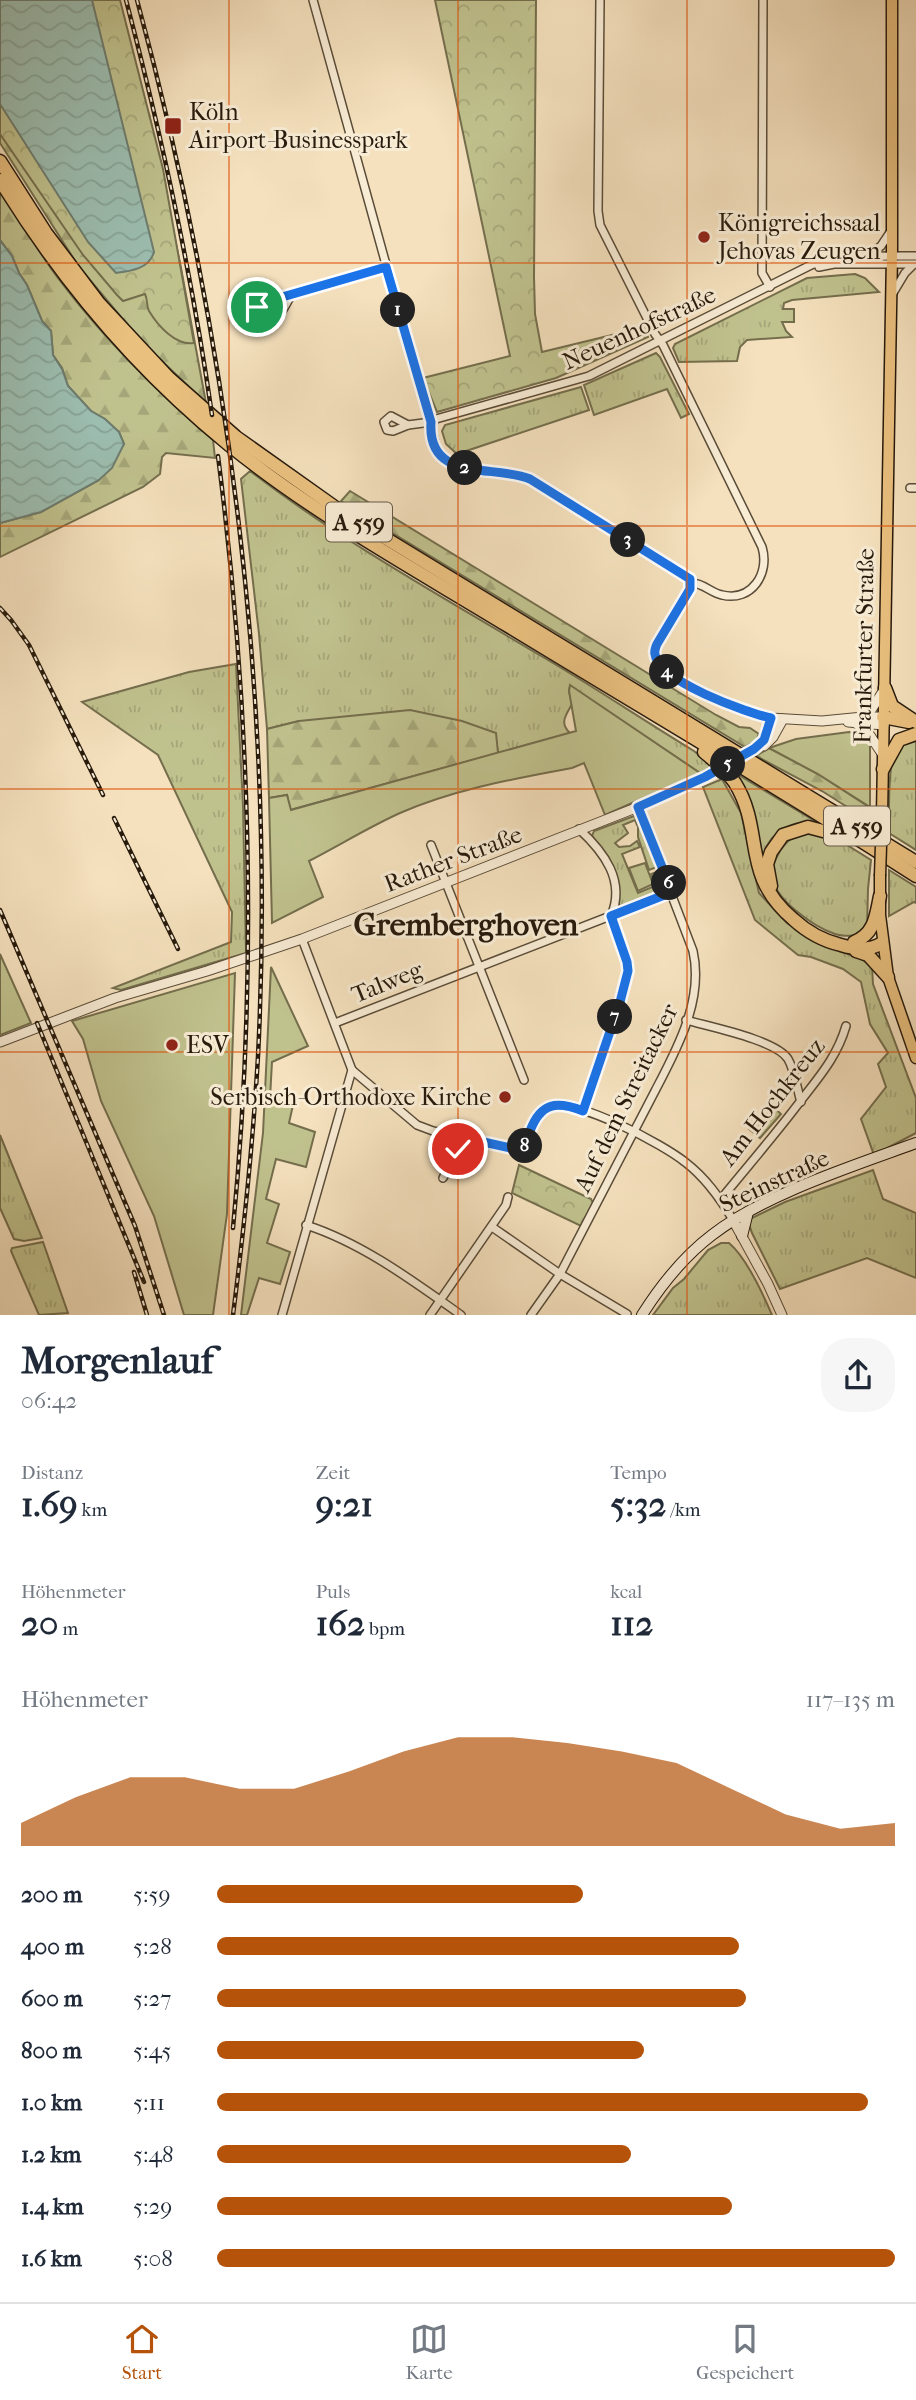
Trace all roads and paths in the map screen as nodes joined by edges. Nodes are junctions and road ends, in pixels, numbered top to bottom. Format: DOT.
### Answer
graph roads {
  1 [pos="313,0"];
  2 [pos="600,0"];
  3 [pos="763,0"];
  4 [pos="892,0"];
  5 [pos="0,161"];
  6 [pos="0,180"];
  7 [pos="892,229"];
  8 [pos="868,256"];
  9 [pos="916,256"];
  10 [pos="892,260"];
  11 [pos="915,265"];
  12 [pos="386,267"];
  13 [pos="800,272"];
  14 [pos="769,287"];
  15 [pos="292,294"];
  16 [pos="891,297"];
  17 [pos="660,341"];
  18 [pos="431,422"];
  19 [pos="408,425"];
  20 [pos="692,583"];
  21 [pos="885,688"];
  22 [pos="771,718"];
  23 [pos="662,719"];
  24 [pos="783,719"];
  25 [pos="859,720"];
  26 [pos="884,721"];
  27 [pos="916,723"];
  28 [pos="916,733"];
  29 [pos="760,746"];
  30 [pos="883,755"];
  31 [pos="883,769"];
  32 [pos="638,807"];
  33 [pos="579,829"];
  34 [pos="865,844"];
  35 [pos="431,845"];
  36 [pos="915,862"];
  37 [pos="916,876"];
  38 [pos="446,883"];
  39 [pos="672,892"];
  40 [pos="880,896"];
  41 [pos="611,916"];
  42 [pos="302,939"];
  43 [pos="883,943"];
  44 [pos="850,944"];
  45 [pos="478,966"];
  46 [pos="888,977"];
  47 [pos="686,1020"];
  48 [pos="335,1023"];
  49 [pos="846,1026"];
  50 [pos="0,1042"];
  51 [pos="916,1059"];
  52 [pos="352,1070"];
  53 [pos="524,1080"];
  54 [pos="801,1102"];
  55 [pos="583,1111"];
  56 [pos="634,1131"];
  57 [pos="461,1137"];
  58 [pos="915,1142"];
  59 [pos="443,1178"];
  60 [pos="508,1197"];
  61 [pos="721,1199"];
  62 [pos="748,1212"];
  63 [pos="733,1220"];
  64 [pos="306,1225"];
  65 [pos="492,1227"];
  66 [pos="743,1236"];
  67 [pos="560,1274"];
  68 [pos="440,1301"];
  69 [pos="627,1314"];
  70 [pos="282,1315"];
  71 [pos="430,1315"];
  72 [pos="461,1315"];
  73 [pos="531,1315"];
  74 [pos="642,1315"];
  75 [pos="782,1315"];
  1 -- 12 [label="street"];
  2 -- 17 [label="street"];
  3 -- 14 [label="street"];
  4 -- 7 [label="main road, Frankfurter Straße"];
  5 -- 36 [label="highway, A 559"];
  6 -- 23 [label="highway, A 559"];
  7 -- 8 [label="street"];
  7 -- 10 [label="main road, Frankfurter Straße"];
  8 -- 10 [label="street, Neuenhofstraße"];
  8 -- 13 [label="street, Neuenhofstraße"];
  9 -- 10 [label="street"];
  10 -- 11 [label="street"];
  10 -- 13 [label="street, Neuenhofstraße"];
  10 -- 16 [label="main road, Frankfurter Straße"];
  11 -- 16 [label="street"];
  12 -- 15 [label="street"];
  12 -- 18 [label="street"];
  13 -- 14 [label="street, Neuenhofstraße"];
  14 -- 17 [label="street, Neuenhofstraße"];
  15 -- 15 [label="street"];
  16 -- 21 [label="main road, Frankfurter Straße"];
  17 -- 18 [label="street, Neuenhofstraße"];
  17 -- 20 [label="street"];
  18 -- 19 [label="street, Neuenhofstraße"];
  18 -- 20 [label="street"];
  20 -- 22 [label="street"];
  21 -- 25 [label="street"];
  21 -- 26 [label="main road, Frankfurter Straße"];
  21 -- 27 [label="highway"];
  22 -- 24 [label="street"];
  22 -- 29 [label="street"];
  23 -- 34 [label="highway, A 559"];
  23 -- 44 [label="highway"];
  24 -- 25 [label="street"];
  24 -- 29 [label="street, Rather Straße"];
  25 -- 26 [label="street"];
  25 -- 30 [label="street"];
  26 -- 27 [label="highway"];
  26 -- 28 [label="highway"];
  26 -- 30 [label="main road, Frankfurter Straße"];
  28 -- 31 [label="highway"];
  29 -- 32 [label="street, Rather Straße, bridge"];
  30 -- 31 [label="main road, Frankfurter Straße"];
  31 -- 40 [label="main road, Frankfurter Straße, bridge"];
  32 -- 33 [label="street, Rather Straße"];
  32 -- 39 [label="street, Auf dem Streitacker"];
  33 -- 38 [label="street, Rather Straße"];
  33 -- 41 [label="street"];
  34 -- 37 [label="highway, A 559"];
  34 -- 44 [label="highway"];
  35 -- 38 [label="street"];
  38 -- 42 [label="street, Rather Straße"];
  38 -- 45 [label="street"];
  39 -- 41 [label="street, Talweg"];
  39 -- 47 [label="street, Auf dem Streitacker"];
  40 -- 43 [label="main road, Frankfurter Straße"];
  40 -- 44 [label="highway"];
  41 -- 45 [label="street, Talweg"];
  41 -- 55 [label="street"];
  42 -- 48 [label="street"];
  42 -- 50 [label="street, Rather Straße"];
  43 -- 44 [label="highway"];
  43 -- 46 [label="main road, Frankfurter Straße"];
  44 -- 46 [label="highway"];
  45 -- 48 [label="street, Talweg"];
  45 -- 53 [label="street"];
  46 -- 51 [label="main road, Frankfurter Straße"];
  47 -- 54 [label="street"];
  47 -- 56 [label="street, Auf dem Streitacker"];
  48 -- 52 [label="street"];
  49 -- 54 [label="street, Am Hochkreuz"];
  52 -- 57 [label="street"];
  52 -- 64 [label="street"];
  54 -- 61 [label="street, Am Hochkreuz"];
  55 -- 56 [label="street"];
  55 -- 57 [label="street"];
  56 -- 61 [label="street"];
  56 -- 67 [label="street, Auf dem Streitacker"];
  57 -- 59 [label="street"];
  58 -- 62 [label="main road, Steinstraße"];
  60 -- 65 [label="street"];
  61 -- 63 [label="street"];
  62 -- 63 [label="main road, Steinstraße"];
  62 -- 66 [label="main road"];
  63 -- 66 [label="street"];
  63 -- 74 [label="main road, Steinstraße"];
  64 -- 68 [label="street"];
  64 -- 70 [label="street"];
  65 -- 67 [label="street"];
  65 -- 68 [label="street"];
  66 -- 75 [label="street"];
  67 -- 69 [label="street"];
  67 -- 73 [label="street, Auf dem Streitacker"];
  68 -- 71 [label="street"];
  68 -- 72 [label="street"];
}
